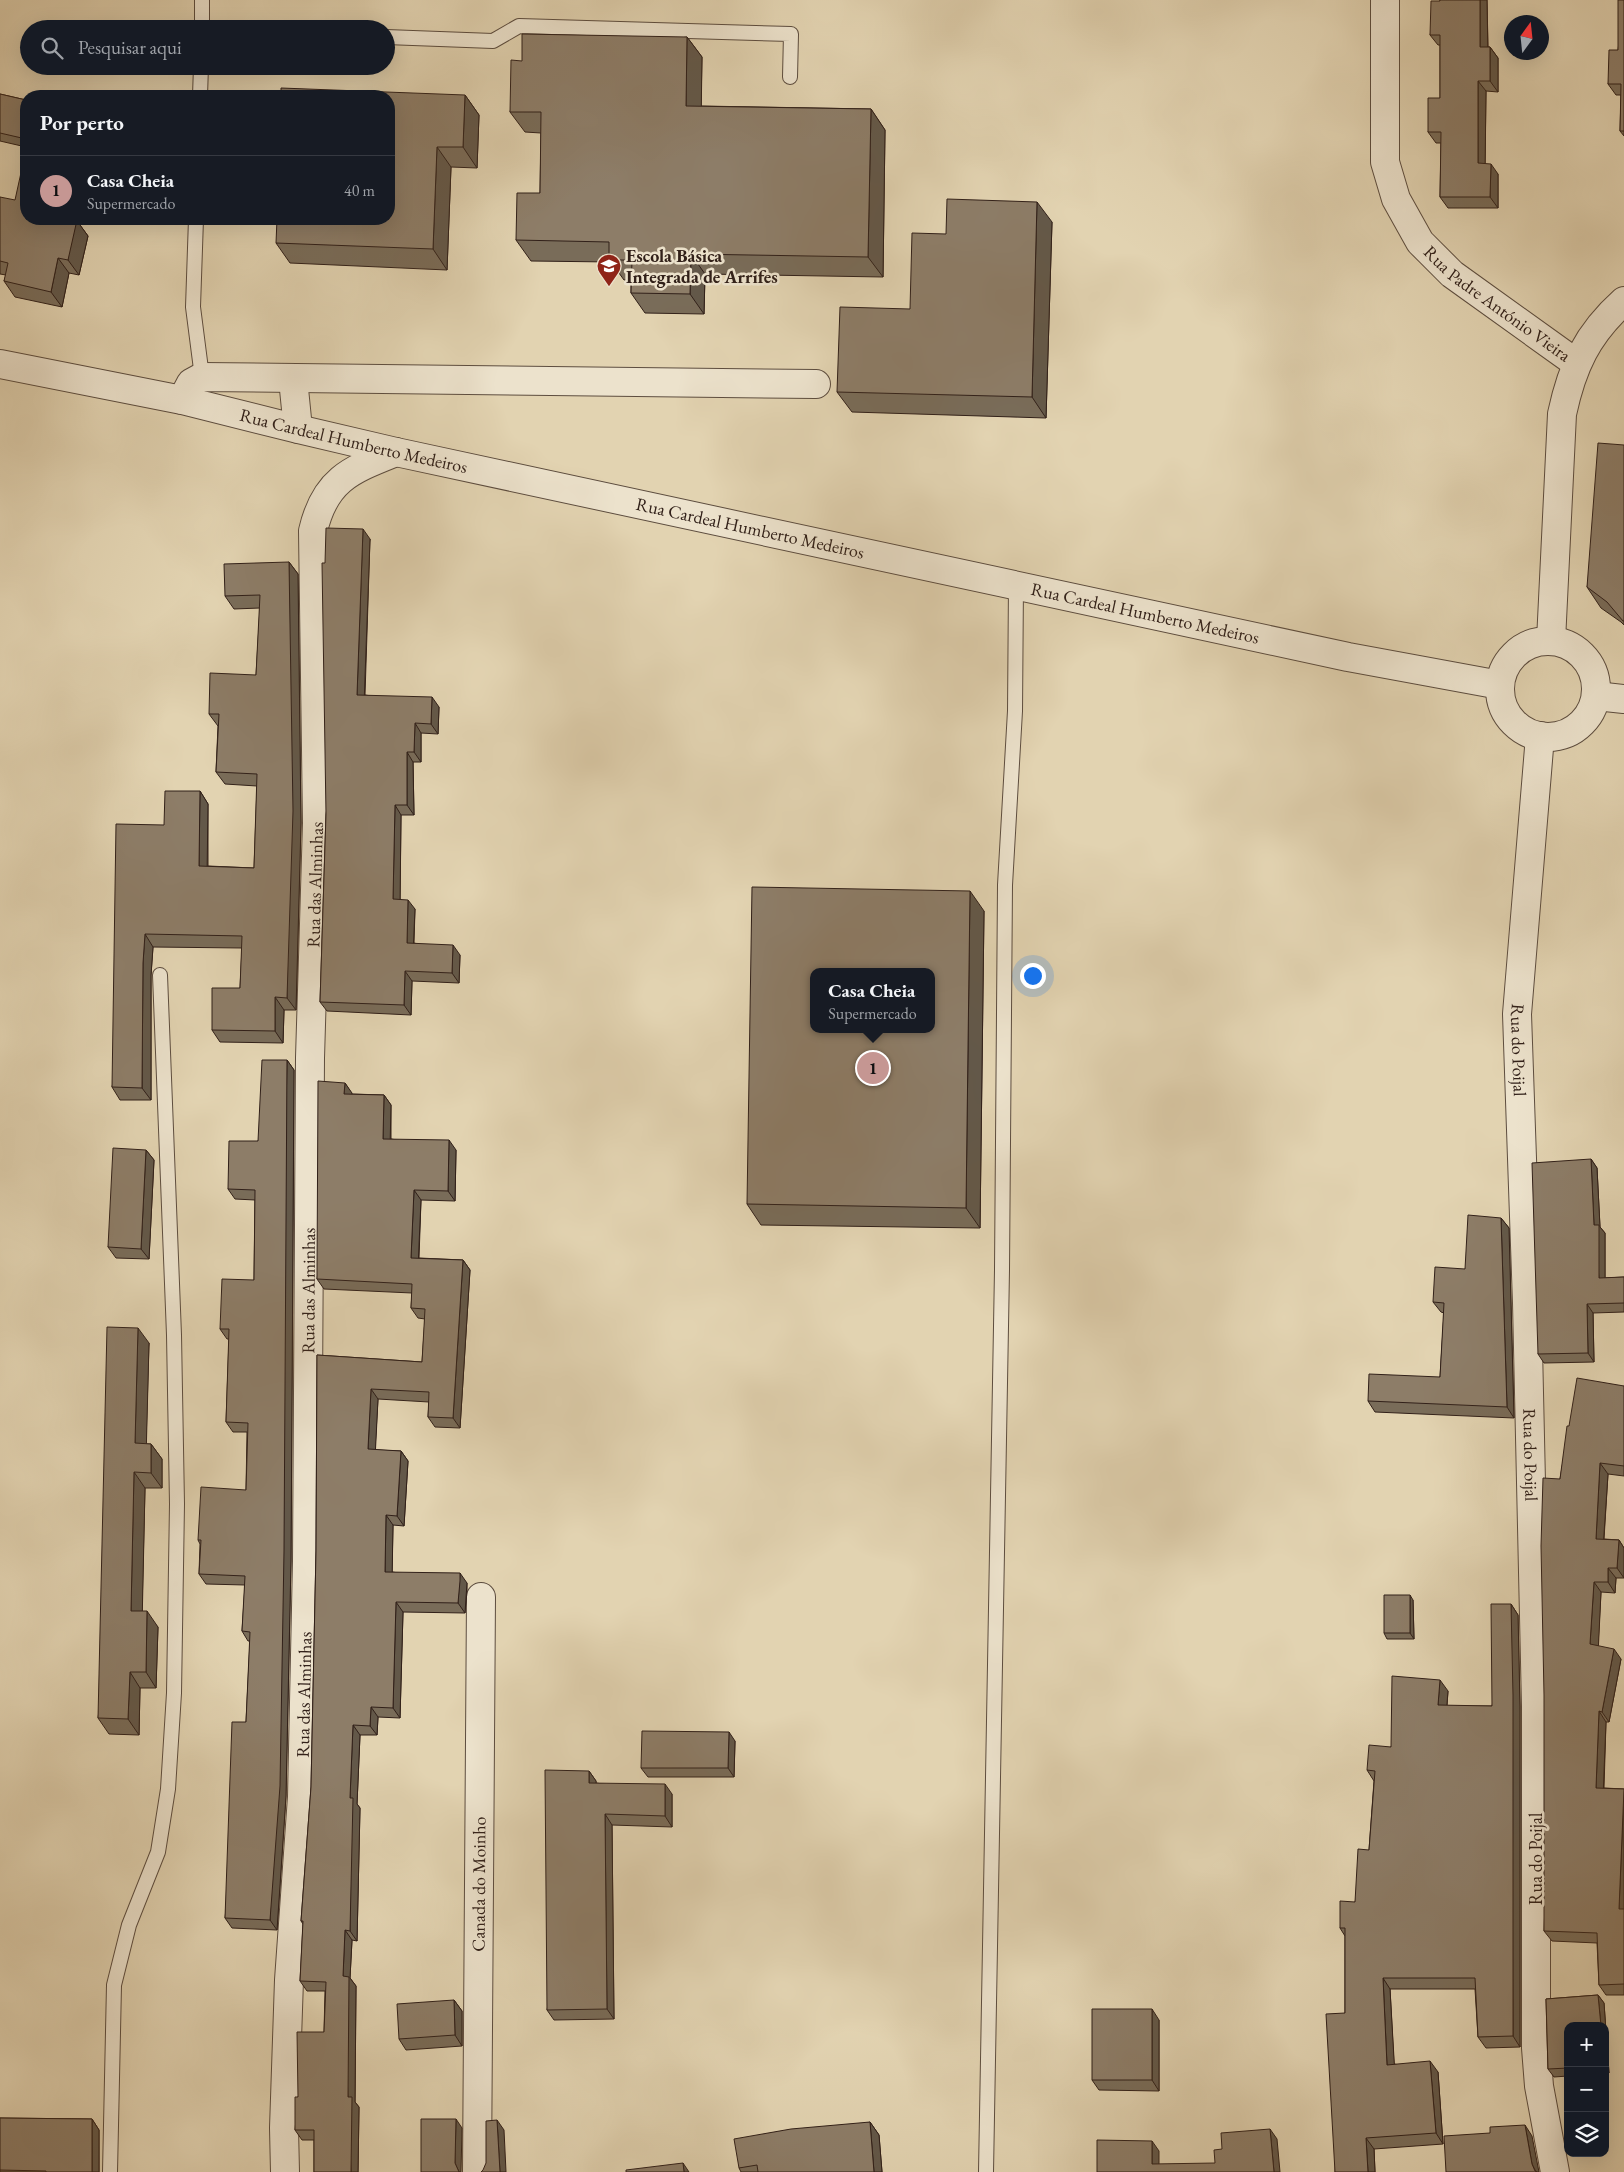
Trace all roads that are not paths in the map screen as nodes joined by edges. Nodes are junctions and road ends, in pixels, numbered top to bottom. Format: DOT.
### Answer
graph roads {
  1 [pos="202,0"];
  2 [pos="1385,0"];
  3 [pos="202,20"];
  4 [pos="395,37"];
  5 [pos="201,75"];
  6 [pos="790,77"];
  7 [pos="200,90"];
  8 [pos="196,225"];
  9 [pos="1624,301"];
  10 [pos="1576,363"];
  11 [pos="0,364"];
  12 [pos="202,377"];
  13 [pos="293,379"];
  14 [pos="816,384"];
  15 [pos="182,400"];
  16 [pos="298,429"];
  17 [pos="396,452"];
  18 [pos="1016,584"];
  19 [pos="1551,641"];
  20 [pos="1500,685"];
  21 [pos="1596,696"];
  22 [pos="1624,699"];
  23 [pos="1540,736"];
  24 [pos="160,975"];
  25 [pos="481,1598"];
  26 [pos="110,2172"];
  27 [pos="285,2172"];
  28 [pos="477,2172"];
  29 [pos="986,2172"];
  30 [pos="1555,2172"];
  1 -- 3 [label="lane"];
  2 -- 10 [label="street, Rua Padre António Vieira"];
  4 -- 6 [label="lane"];
  5 -- 7 [label="lane"];
  8 -- 12 [label="lane"];
  9 -- 10 [label="street"];
  10 -- 19 [label="street, Rua Padre António Vieira"];
  11 -- 15 [label="street, Rua Cardeal Humberto Medeiros"];
  12 -- 13 [label="street"];
  12 -- 15 [label="street"];
  13 -- 14 [label="street"];
  13 -- 16 [label="street"];
  15 -- 16 [label="street, Rua Cardeal Humberto Medeiros"];
  16 -- 17 [label="street, Rua Cardeal Humberto Medeiros"];
  17 -- 18 [label="street, Rua Cardeal Humberto Medeiros"];
  17 -- 27 [label="street, Rua das Alminhas"];
  18 -- 20 [label="street, Rua Cardeal Humberto Medeiros"];
  18 -- 29 [label="lane"];
  19 -- 20 [label="street"];
  19 -- 21 [label="street"];
  20 -- 23 [label="street"];
  21 -- 22 [label="street"];
  21 -- 23 [label="street"];
  23 -- 30 [label="street, Rua do Poijal"];
  24 -- 26 [label="lane"];
  25 -- 28 [label="street, Canada do Moinho"];
}
